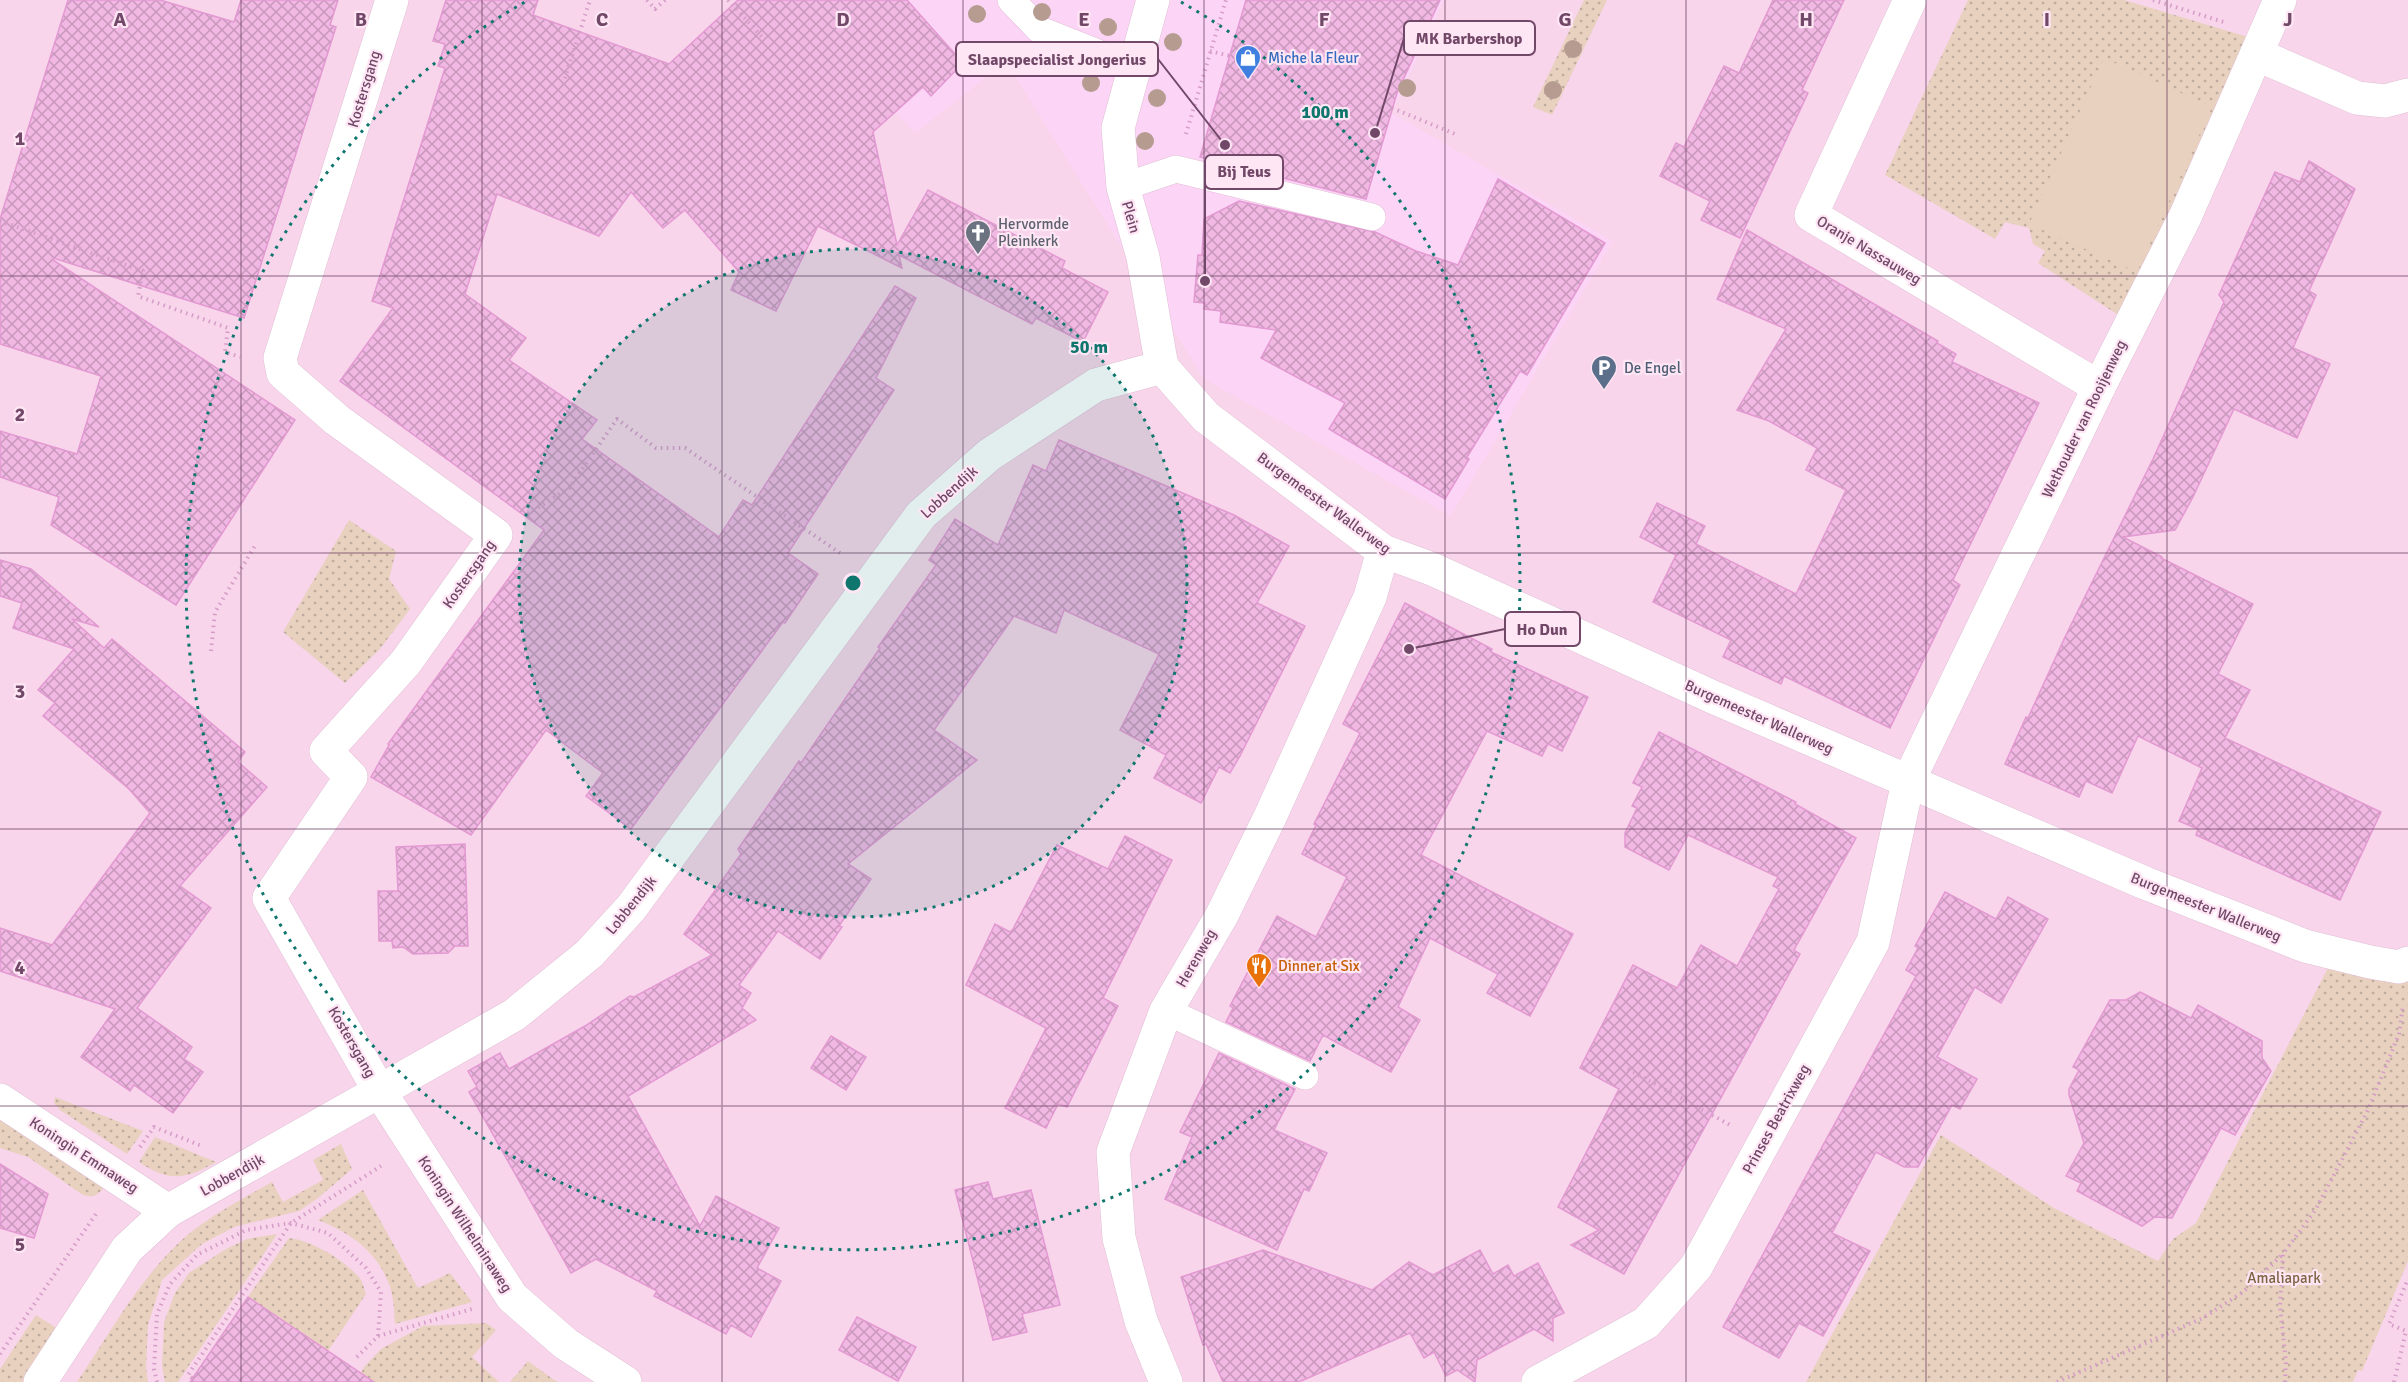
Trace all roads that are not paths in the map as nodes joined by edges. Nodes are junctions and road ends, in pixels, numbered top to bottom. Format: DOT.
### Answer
graph roads {
  1 [pos="392,0"];
  2 [pos="1011,0"];
  3 [pos="1153,0"];
  4 [pos="1910,0"];
  5 [pos="2280,0"];
  6 [pos="2258,55"];
  7 [pos="1133,68"];
  8 [pos="2408,95"];
  9 [pos="1123,187"];
  10 [pos="1372,217"];
  11 [pos="1162,367"];
  12 [pos="2099,387"];
  13 [pos="1383,550"];
  14 [pos="1908,782"];
  15 [pos="2404,965"];
  16 [pos="1166,1011"];
  17 [pos="1305,1076"];
  18 [pos="380,1092"];
  19 [pos="0,1100"];
  20 [pos="168,1211"];
  21 [pos="40,1382"];
  22 [pos="625,1382"];
  23 [pos="1166,1382"];
  24 [pos="1538,1382"];
  1 -- 18 [label="street, Kostersgang"];
  2 -- 7 [label="lane"];
  3 -- 7 [label="street, Plein"];
  4 -- 12 [label="street, Oranje Nassauweg"];
  5 -- 6 [label="street, Wethouder van Rooijenweg"];
  6 -- 8 [label="street"];
  6 -- 12 [label="street, Wethouder van Rooijenweg"];
  7 -- 9 [label="street, Plein"];
  9 -- 10 [label="lane"];
  9 -- 11 [label="street, Plein"];
  11 -- 13 [label="street, Burgemeester Wallerweg"];
  11 -- 18 [label="street, Lobbendijk"];
  12 -- 14 [label="street, Wethouder van Rooijenweg"];
  13 -- 14 [label="street, Burgemeester Wallerweg"];
  13 -- 16 [label="street, Herenweg"];
  14 -- 15 [label="street, Burgemeester Wallerweg"];
  14 -- 24 [label="street, Prinses Beatrixweg"];
  16 -- 17 [label="lane"];
  16 -- 23 [label="street, Herenweg"];
  18 -- 20 [label="street, Lobbendijk"];
  18 -- 22 [label="street, Koningin Wilhelminaweg"];
  19 -- 20 [label="street, Koningin Emmaweg"];
  20 -- 21 [label="street, Lobbendijk"];
}
